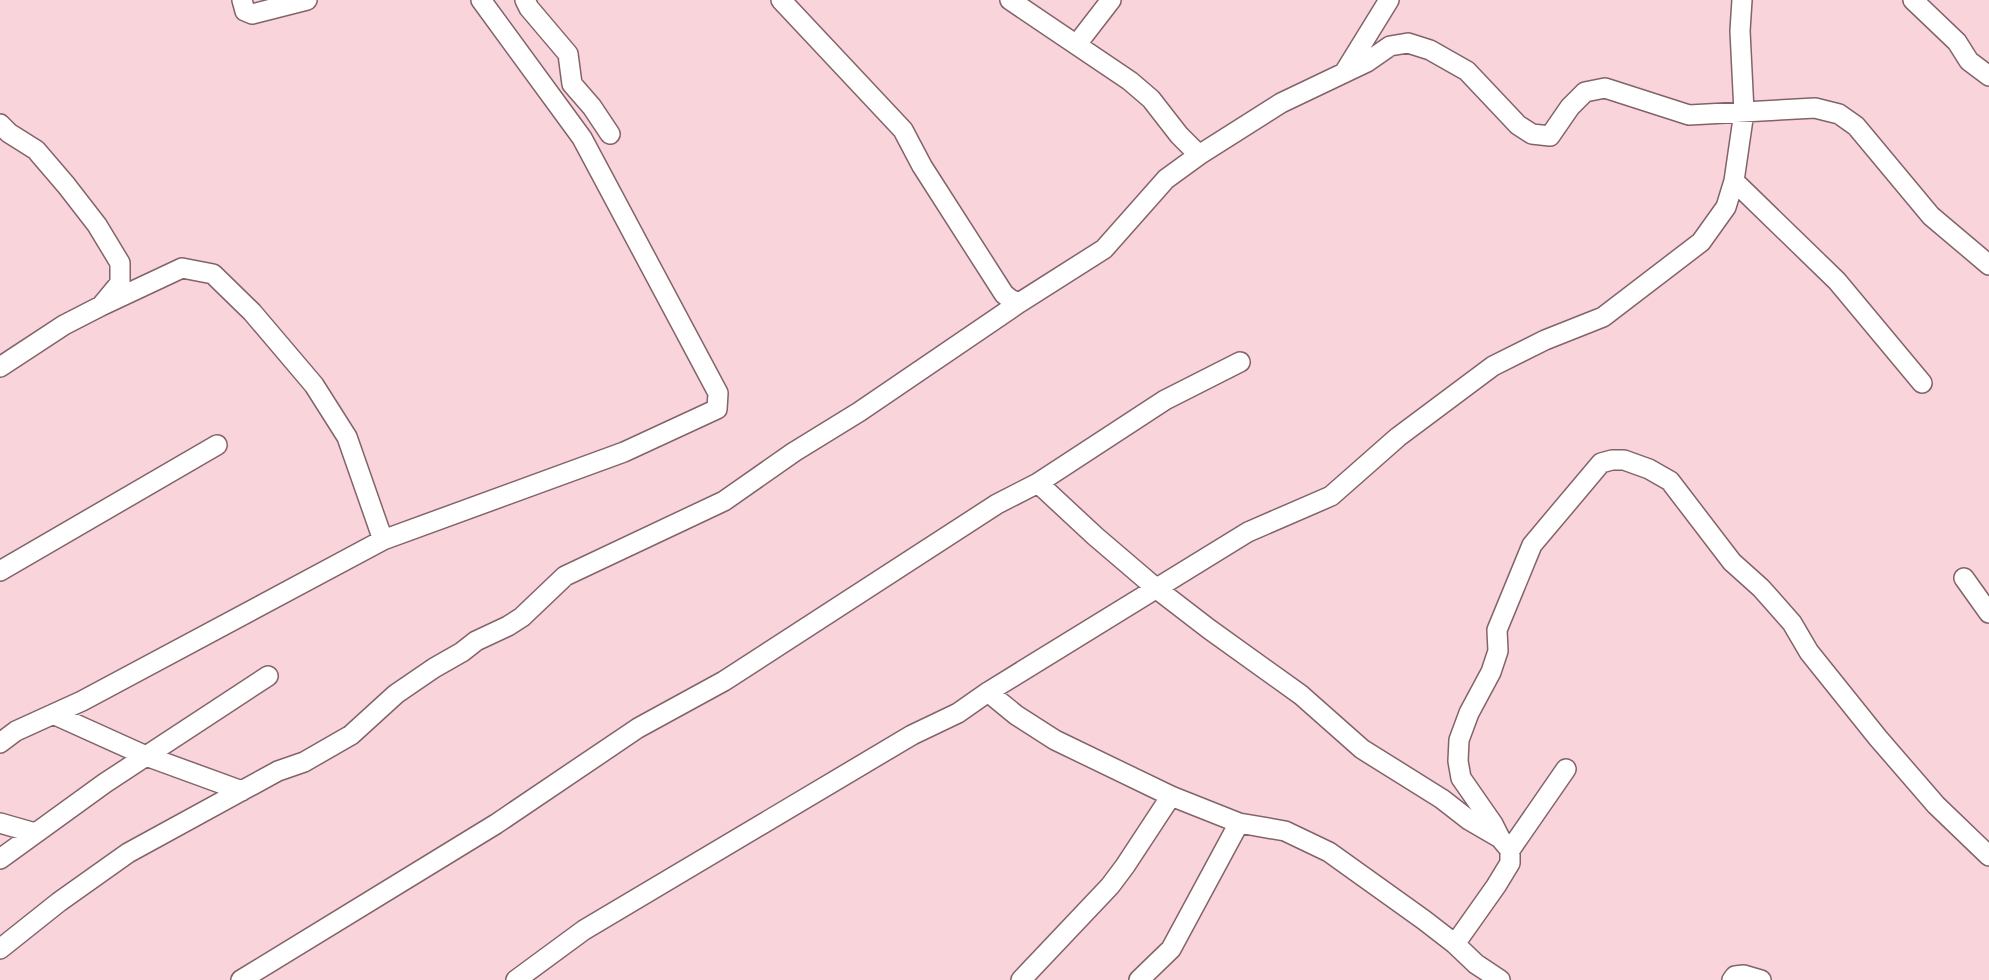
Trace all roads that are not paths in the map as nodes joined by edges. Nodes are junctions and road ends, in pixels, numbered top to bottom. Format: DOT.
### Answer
graph roads {
  1 [pos="242,0"];
  2 [pos="307,0"];
  3 [pos="481,0"];
  4 [pos="525,0"];
  5 [pos="780,0"];
  6 [pos="1010,0"];
  7 [pos="1111,0"];
  8 [pos="1389,0"];
  9 [pos="1742,0"];
  10 [pos="1913,0"];
  11 [pos="1077,44"];
  12 [pos="1344,74"];
  13 [pos="1989,76"];
  14 [pos="1744,112"];
  15 [pos="0,124"];
  16 [pos="610,134"];
  17 [pos="1199,155"];
  18 [pos="1734,181"];
  19 [pos="1989,265"];
  20 [pos="1019,303"];
  21 [pos="101,306"];
  22 [pos="1240,362"];
  23 [pos="0,367"];
  24 [pos="1922,383"];
  25 [pos="217,446"];
  26 [pos="1038,483"];
  27 [pos="383,540"];
  28 [pos="0,571"];
  29 [pos="1964,578"];
  30 [pos="1157,589"];
  31 [pos="1989,613"];
  32 [pos="268,676"];
  33 [pos="988,692"];
  34 [pos="53,714"];
  35 [pos="0,743"];
  36 [pos="146,756"];
  37 [pos="1566,769"];
  38 [pos="242,791"];
  39 [pos="1171,796"];
  40 [pos="0,823"];
  41 [pos="1239,823"];
  42 [pos="35,833"];
  43 [pos="1505,844"];
  44 [pos="1989,856"];
  45 [pos="0,859"];
  46 [pos="1455,944"];
  47 [pos="0,949"];
  48 [pos="241,980"];
  49 [pos="516,980"];
  50 [pos="1021,980"];
  51 [pos="1139,980"];
  52 [pos="1500,980"];
  53 [pos="1732,980"];
  54 [pos="1761,980"];
  1 -- 2 [label="street"];
  3 -- 27 [label="street"];
  4 -- 16 [label="street"];
  5 -- 20 [label="street"];
  6 -- 11 [label="street"];
  7 -- 11 [label="street"];
  8 -- 12 [label="street"];
  9 -- 14 [label="street"];
  10 -- 13 [label="street"];
  11 -- 17 [label="street"];
  12 -- 14 [label="street"];
  12 -- 17 [label="street"];
  14 -- 18 [label="street"];
  14 -- 19 [label="street"];
  15 -- 21 [label="street"];
  17 -- 20 [label="street"];
  18 -- 24 [label="street"];
  18 -- 30 [label="street"];
  20 -- 38 [label="street"];
  21 -- 23 [label="street"];
  21 -- 27 [label="street"];
  22 -- 26 [label="street"];
  25 -- 28 [label="street"];
  26 -- 30 [label="street"];
  26 -- 48 [label="street"];
  27 -- 34 [label="street"];
  29 -- 31 [label="street"];
  30 -- 33 [label="street"];
  30 -- 43 [label="street"];
  32 -- 36 [label="street"];
  33 -- 39 [label="street"];
  33 -- 49 [label="street"];
  34 -- 35 [label="street"];
  34 -- 36 [label="street"];
  36 -- 38 [label="street"];
  36 -- 42 [label="street"];
  37 -- 43 [label="street"];
  38 -- 47 [label="street"];
  39 -- 41 [label="street"];
  39 -- 50 [label="street"];
  40 -- 42 [label="street"];
  41 -- 46 [label="street"];
  41 -- 51 [label="street"];
  42 -- 45 [label="street"];
  43 -- 44 [label="street"];
  43 -- 46 [label="street"];
  46 -- 52 [label="street"];
  53 -- 54 [label="street"];
}
